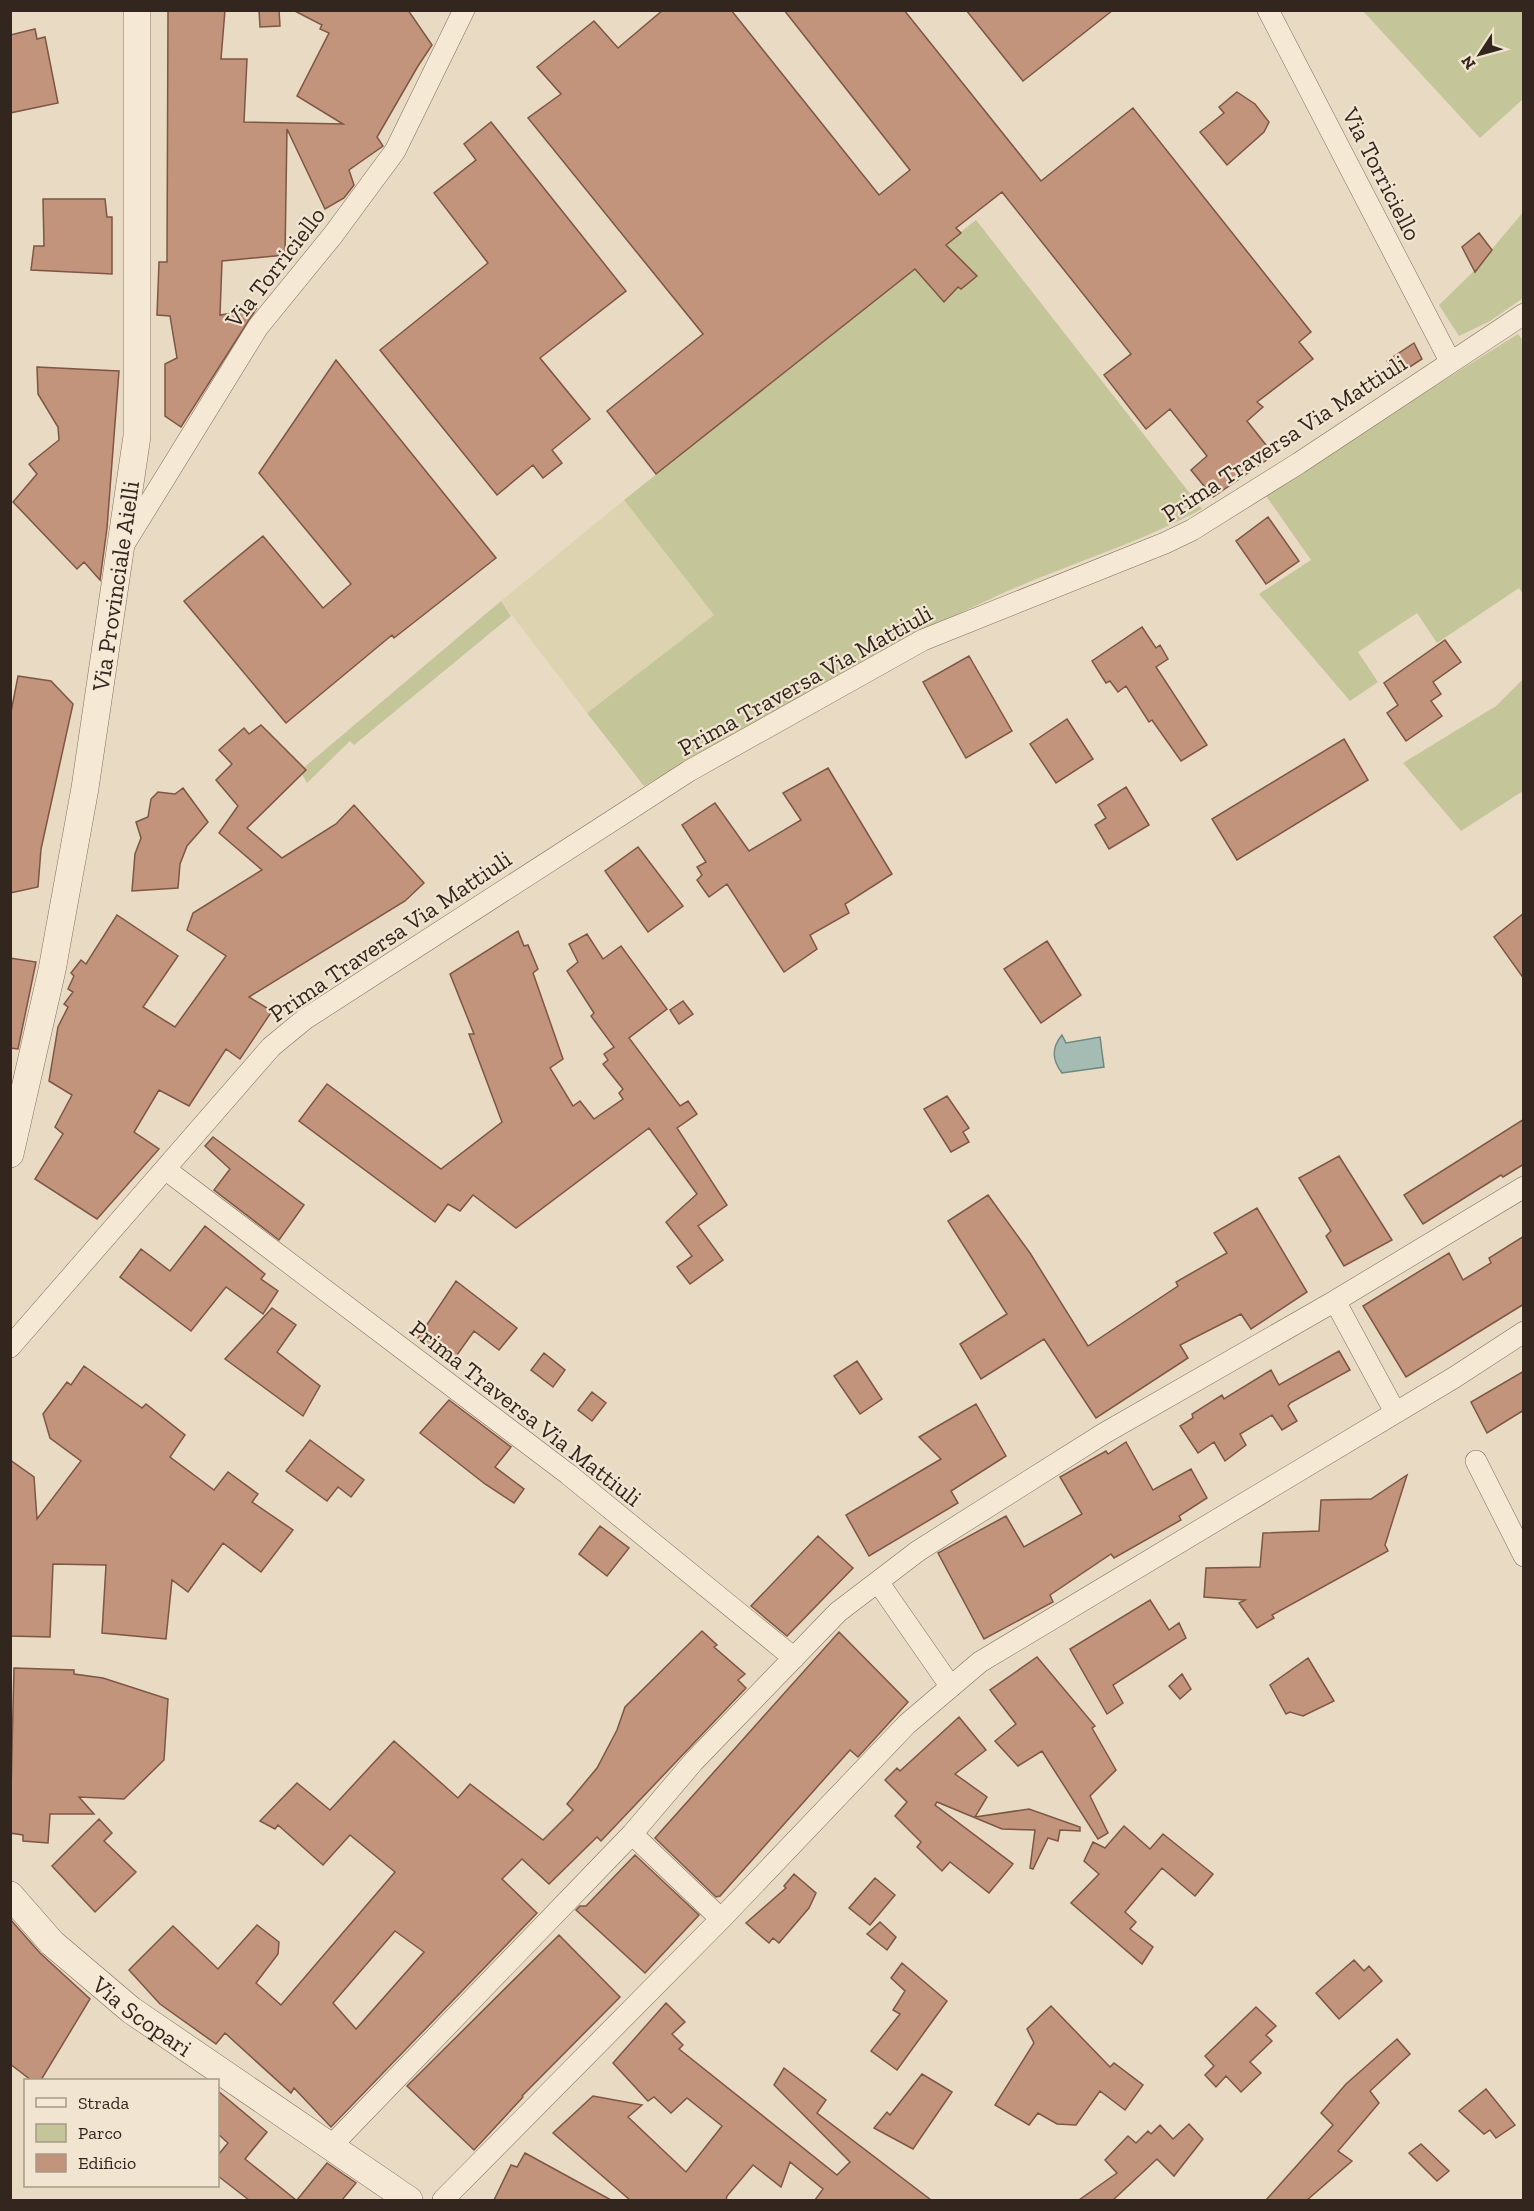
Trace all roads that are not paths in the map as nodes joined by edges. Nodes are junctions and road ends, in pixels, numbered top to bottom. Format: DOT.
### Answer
graph roads {
  1 [pos="137,10"];
  2 [pos="464,10"];
  3 [pos="1268,10"];
  4 [pos="1524,314"];
  5 [pos="1450,361"];
  6 [pos="120,552"];
  7 [pos="10,1154"];
  8 [pos="165,1170"];
  9 [pos="1524,1187"];
  10 [pos="1335,1301"];
  11 [pos="1524,1332"];
  12 [pos="10,1347"];
  13 [pos="1395,1412"];
  14 [pos="1476,1461"];
  15 [pos="1524,1556"];
  16 [pos="878,1582"];
  17 [pos="794,1658"];
  18 [pos="951,1687"];
  19 [pos="632,1834"];
  20 [pos="10,1895"];
  21 [pos="721,1919"];
  22 [pos="331,2146"];
  23 [pos="409,2200"];
  24 [pos="443,2200"];
  1 -- 6 [label="street, Via Provinciale Aielli"];
  2 -- 6 [label="street, Via Torriciello"];
  3 -- 5 [label="street, Via Torriciello"];
  4 -- 5 [label="street, Prima Traversa Via Mattiuli"];
  5 -- 8 [label="street, Prima Traversa Via Mattiuli"];
  6 -- 7 [label="street, Via Provinciale Aielli"];
  8 -- 12 [label="street, Prima Traversa Via Mattiuli"];
  8 -- 17 [label="street, Prima Traversa Via Mattiuli"];
  9 -- 10 [label="street"];
  10 -- 13 [label="street"];
  10 -- 16 [label="street"];
  11 -- 13 [label="street"];
  13 -- 18 [label="street"];
  14 -- 15 [label="street"];
  16 -- 17 [label="street"];
  16 -- 18 [label="street"];
  17 -- 19 [label="street"];
  18 -- 21 [label="street"];
  19 -- 21 [label="street"];
  19 -- 22 [label="street"];
  20 -- 22 [label="street, Via Scopari"];
  21 -- 24 [label="street"];
  22 -- 23 [label="street, Via Scopari"];
}
